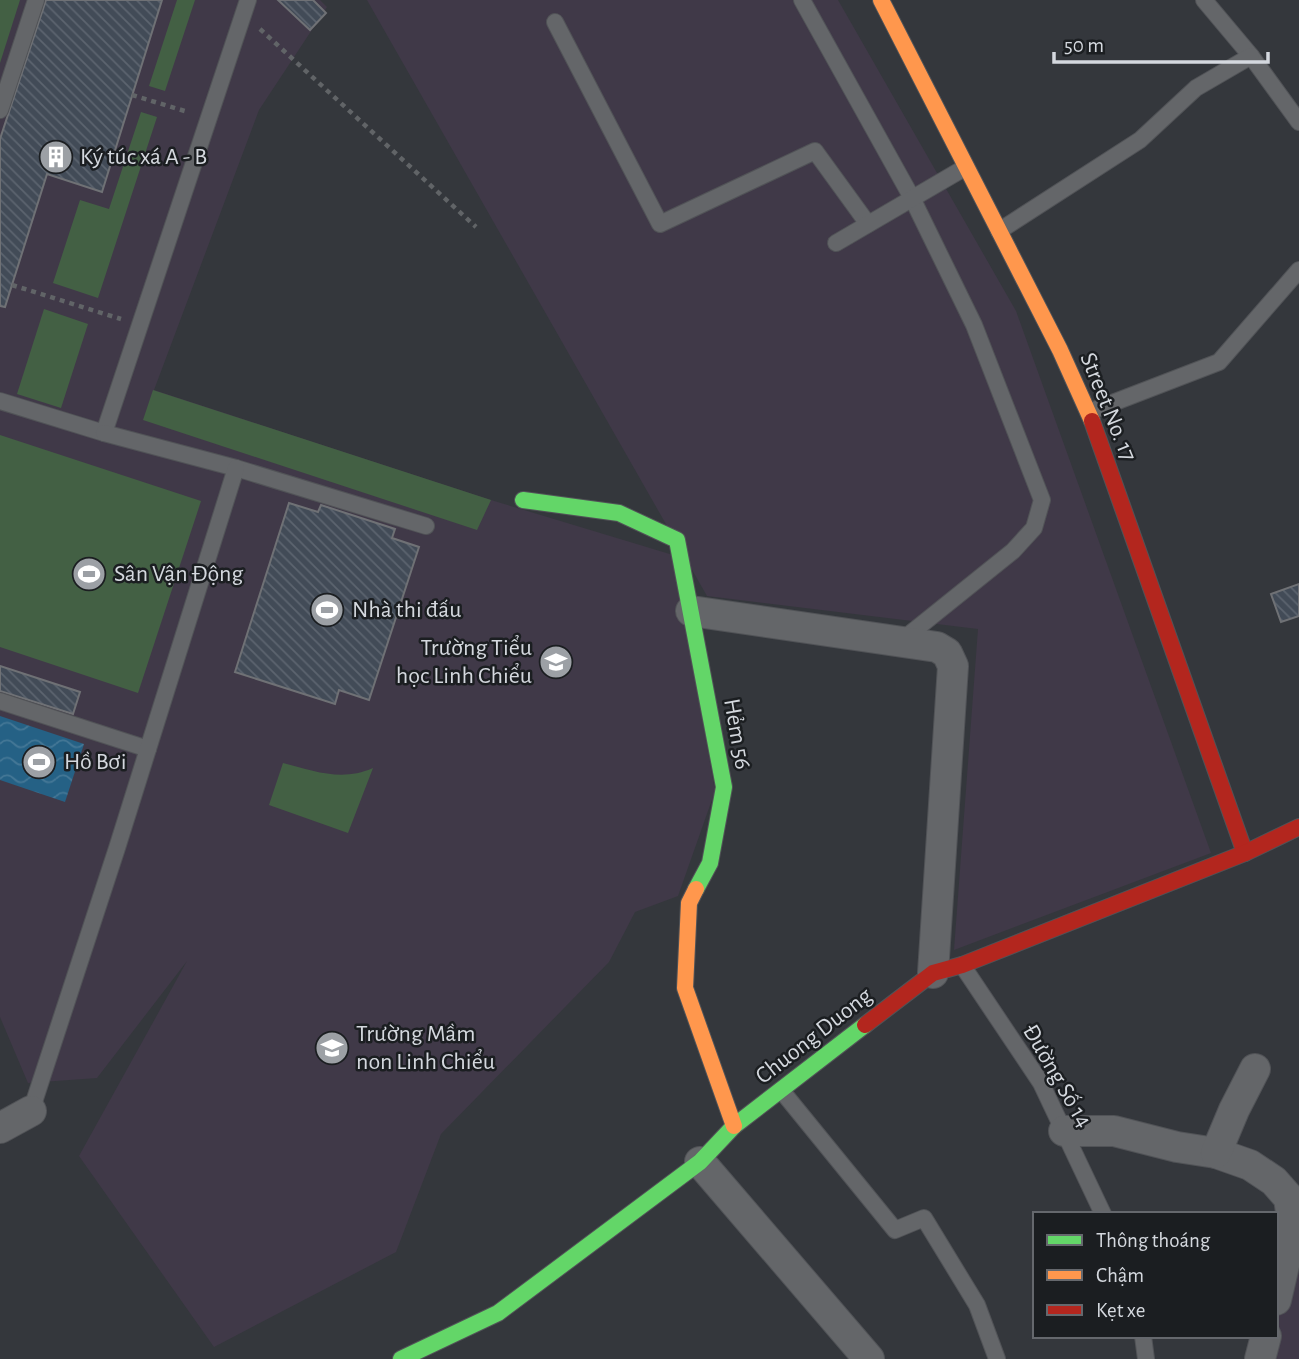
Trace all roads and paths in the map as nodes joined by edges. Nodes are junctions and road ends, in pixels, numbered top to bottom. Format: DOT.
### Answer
graph roads {
  1 [pos="36,0"];
  2 [pos="802,0"];
  3 [pos="881,0"];
  4 [pos="1204,0"];
  5 [pos="245,7"];
  6 [pos="555,22"];
  7 [pos="1251,56"];
  8 [pos="132,95"];
  9 [pos="0,110"];
  10 [pos="208,117"];
  11 [pos="1299,122"];
  12 [pos="966,167"];
  13 [pos="912,198"];
  14 [pos="867,224"];
  15 [pos="476,227"];
  16 [pos="999,232"];
  17 [pos="836,243"];
  18 [pos="1299,270"];
  19 [pos="12,285"];
  20 [pos="140,325"];
  21 [pos="0,401"];
  22 [pos="1089,412"];
  23 [pos="104,433"];
  24 [pos="236,468"];
  25 [pos="523,500"];
  26 [pos="426,526"];
  27 [pos="691,611"];
  28 [pos="901,641"];
  29 [pos="0,701"];
  30 [pos="148,749"];
  31 [pos="1299,827"];
  32 [pos="1245,853"];
  33 [pos="962,965"];
  34 [pos="933,973"];
  35 [pos="1255,1069"];
  36 [pos="781,1090"];
  37 [pos="31,1111"];
  38 [pos="734,1126"];
  39 [pos="0,1128"];
  40 [pos="1064,1131"];
  41 [pos="1216,1153"];
  42 [pos="700,1162"];
  43 [pos="1102,1212"];
  44 [pos="1278,1291"];
  45 [pos="1143,1338"];
  46 [pos="1265,1338"];
  47 [pos="401,1359"];
  48 [pos="869,1359"];
  49 [pos="997,1359"];
  50 [pos="1146,1359"];
  51 [pos="1260,1359"];
  1 -- 9 [label="lane"];
  2 -- 13 [label="lane"];
  3 -- 12 [label="street, Street No. 17"];
  4 -- 7 [label="lane"];
  5 -- 10 [label="lane"];
  5 -- 15 [label="path"];
  6 -- 14 [label="lane"];
  7 -- 11 [label="lane"];
  7 -- 16 [label="lane"];
  8 -- 10 [label="path"];
  10 -- 20 [label="lane"];
  12 -- 13 [label="lane"];
  12 -- 16 [label="street, Street No. 17"];
  13 -- 14 [label="lane"];
  13 -- 28 [label="lane"];
  14 -- 17 [label="lane"];
  16 -- 22 [label="street, Street No. 17"];
  18 -- 22 [label="lane"];
  19 -- 20 [label="path"];
  20 -- 23 [label="lane"];
  21 -- 23 [label="lane"];
  22 -- 32 [label="street, Street No. 17"];
  23 -- 24 [label="lane"];
  24 -- 26 [label="lane"];
  24 -- 30 [label="lane"];
  25 -- 27 [label="street, Hẻm 56"];
  27 -- 28 [label="street"];
  27 -- 38 [label="street, Hẻm 56"];
  28 -- 34 [label="street"];
  29 -- 30 [label="lane"];
  30 -- 37 [label="lane"];
  31 -- 32 [label="street, Chuong Duong"];
  32 -- 33 [label="street, Chuong Duong"];
  33 -- 34 [label="street, Chuong Duong"];
  33 -- 40 [label="lane, Đường Số 14"];
  34 -- 36 [label="street, Chuong Duong"];
  35 -- 41 [label="street"];
  36 -- 38 [label="street, Chuong Duong"];
  36 -- 49 [label="lane"];
  37 -- 39 [label="street"];
  38 -- 42 [label="street, Chuong Duong"];
  40 -- 41 [label="street"];
  40 -- 43 [label="lane, Đường Số 14"];
  41 -- 44 [label="street"];
  42 -- 47 [label="street, Chuong Duong"];
  42 -- 48 [label="street"];
  45 -- 50 [label="lane"];
  46 -- 51 [label="street"];
}
